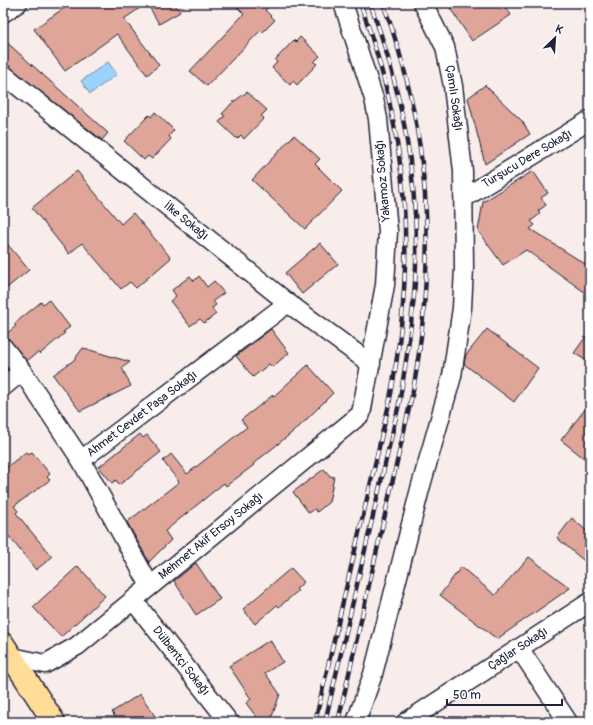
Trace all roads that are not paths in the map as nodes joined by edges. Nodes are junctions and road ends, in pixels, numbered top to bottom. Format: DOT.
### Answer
graph roads {
  1 [pos="18,3"];
  2 [pos="343,3"];
  3 [pos="423,3"];
  4 [pos="3,13"];
  5 [pos="3,74"];
  6 [pos="590,120"];
  7 [pos="464,198"];
  8 [pos="288,303"];
  9 [pos="3,347"];
  10 [pos="371,364"];
  11 [pos="22,371"];
  12 [pos="3,387"];
  13 [pos="81,460"];
  14 [pos="150,586"];
  15 [pos="133,600"];
  16 [pos="590,602"];
  17 [pos="519,648"];
  18 [pos="6,654"];
  19 [pos="54,722"];
  20 [pos="229,722"];
  21 [pos="356,722"];
  22 [pos="406,722"];
  23 [pos="568,722"];
  1 -- 4 [label="street"];
  2 -- 10 [label="street, Yakamoz Sokağı"];
  3 -- 7 [label="street, Çamlı Sokağı"];
  5 -- 8 [label="street, İlke Sokağı"];
  6 -- 7 [label="street, Turşucu Dere Sokağı"];
  7 -- 21 [label="street, Çamlı Sokağı"];
  8 -- 10 [label="street, İlke Sokağı"];
  8 -- 13 [label="street, Ahmet Cevdet Paşa Sokağı"];
  9 -- 11 [label="street, Ahmet Cevdet Paşa Sokağı"];
  10 -- 14 [label="street, Mehmet Akif Ersoy Sokağı"];
  11 -- 12 [label="street"];
  11 -- 13 [label="street, Ahmet Cevdet Paşa Sokağı"];
  13 -- 14 [label="street"];
  14 -- 15 [label="street, Mehmet Akif Ersoy Sokağı"];
  15 -- 18 [label="street, Mehmet Akif Ersoy Sokağı"];
  15 -- 20 [label="street, Dülbentçi Sokağı"];
  16 -- 17 [label="street, Çağlar Sokağı"];
  17 -- 22 [label="street, Çağlar Sokağı"];
  17 -- 23 [label="street"];
  18 -- 19 [label="main road"];
}
